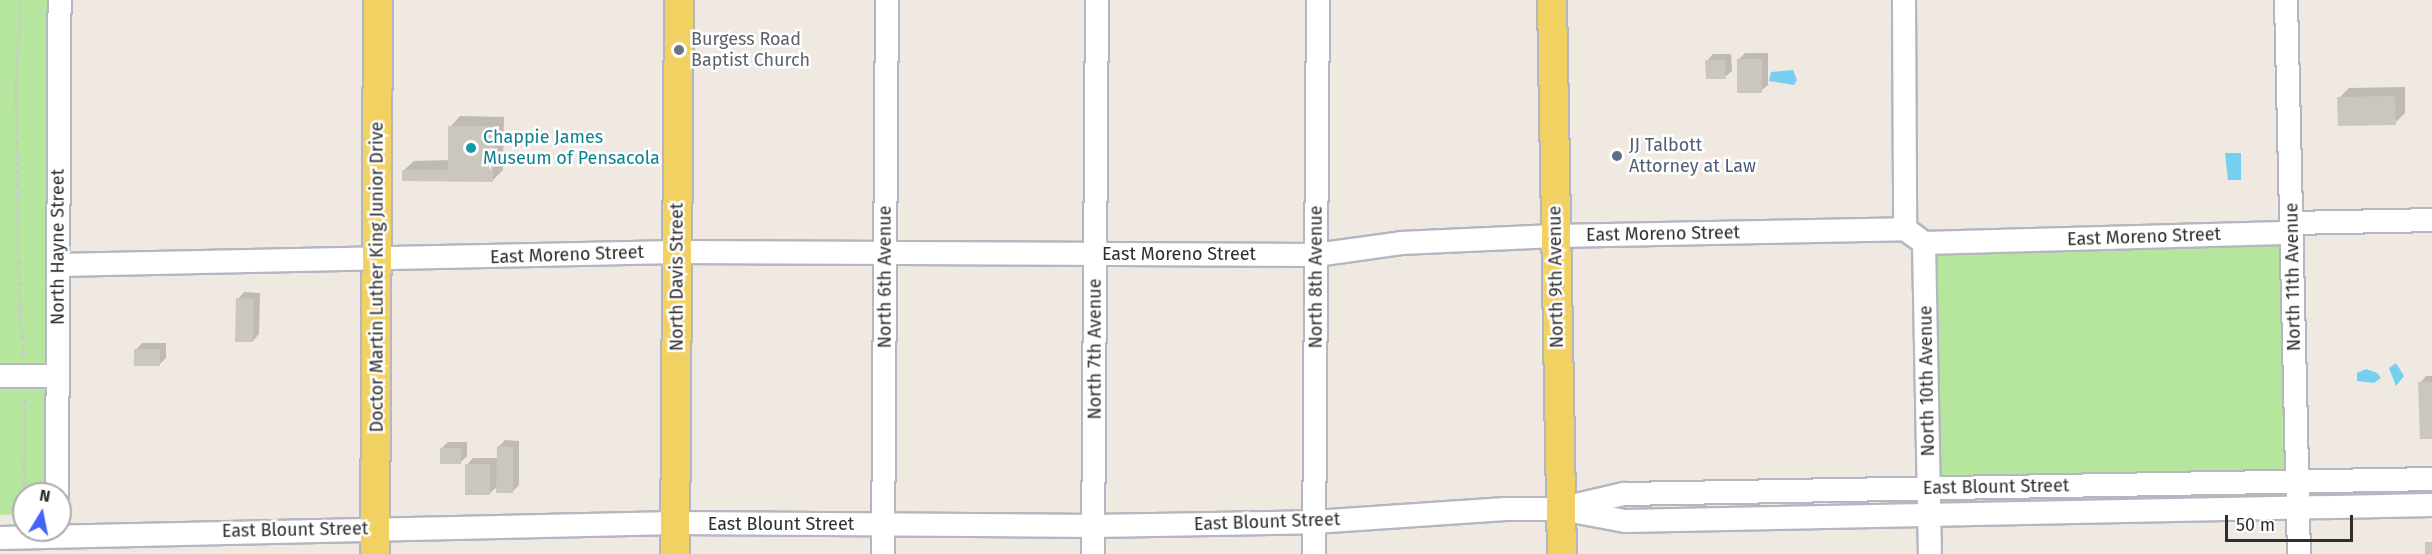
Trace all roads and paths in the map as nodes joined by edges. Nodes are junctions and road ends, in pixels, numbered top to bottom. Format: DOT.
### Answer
graph roads {
  1 [pos="21,0"];
  2 [pos="60,0"];
  3 [pos="378,0"];
  4 [pos="679,0"];
  5 [pos="887,0"];
  6 [pos="1097,0"];
  7 [pos="1318,0"];
  8 [pos="1552,0"];
  9 [pos="1904,0"];
  10 [pos="2286,0"];
  11 [pos="2432,220"];
  12 [pos="2292,228"];
  13 [pos="1905,229"];
  14 [pos="1555,236"];
  15 [pos="1924,243"];
  16 [pos="677,252"];
  17 [pos="885,253"];
  18 [pos="1096,254"];
  19 [pos="1316,255"];
  20 [pos="377,261"];
  21 [pos="58,265"];
  22 [pos="0,376"];
  23 [pos="25,376"];
  24 [pos="57,376"];
  25 [pos="2432,478"];
  26 [pos="24,482"];
  27 [pos="57,482"];
  28 [pos="2298,482"];
  29 [pos="1929,489"];
  30 [pos="2432,505"];
  31 [pos="2298,508"];
  32 [pos="1561,509"];
  33 [pos="1930,515"];
  34 [pos="1314,522"];
  35 [pos="675,523"];
  36 [pos="883,525"];
  37 [pos="1094,526"];
  38 [pos="72,540"];
  39 [pos="375,541"];
  40 [pos="675,554"];
  41 [pos="883,554"];
  42 [pos="1093,554"];
  43 [pos="1314,554"];
  44 [pos="1562,554"];
  45 [pos="1930,554"];
  46 [pos="2299,554"];
  1 -- 23 [label="path"];
  2 -- 21 [label="street, North Hayne Street"];
  3 -- 20 [label="main road, Doctor Martin Luther King Junior Drive"];
  4 -- 16 [label="main road, North Davis Street"];
  5 -- 17 [label="street, North 6th Avenue"];
  6 -- 18 [label="street, North 7th Avenue"];
  7 -- 19 [label="street, North 8th Avenue"];
  8 -- 14 [label="main road, North 9th Avenue"];
  9 -- 13 [label="street"];
  10 -- 12 [label="street, North 11th Avenue"];
  11 -- 12 [label="street, East Moreno Street"];
  12 -- 15 [label="street, East Moreno Street"];
  12 -- 28 [label="street, North 11th Avenue"];
  13 -- 14 [label="street, East Moreno Street"];
  13 -- 15 [label="street"];
  14 -- 19 [label="street, East Moreno Street"];
  14 -- 32 [label="main road, North 9th Avenue"];
  15 -- 29 [label="street, North 10th Avenue"];
  16 -- 17 [label="street, East Moreno Street"];
  16 -- 20 [label="street, East Moreno Street"];
  16 -- 35 [label="main road, North Davis Street"];
  17 -- 18 [label="street, East Moreno Street"];
  17 -- 36 [label="street, North 6th Avenue"];
  18 -- 19 [label="street, East Moreno Street"];
  18 -- 37 [label="street, North 7th Avenue"];
  19 -- 34 [label="street, North 8th Avenue"];
  20 -- 21 [label="street, East Moreno Street"];
  20 -- 39 [label="main road, Doctor Martin Luther King Junior Drive"];
  21 -- 24 [label="street, North Hayne Street"];
  22 -- 23 [label="street"];
  23 -- 24 [label="street"];
  23 -- 26 [label="path"];
  24 -- 27 [label="street, North Hayne Street"];
  25 -- 28 [label="street, East Blount Street"];
  28 -- 29 [label="street, East Blount Street"];
  28 -- 31 [label="street, North 11th Avenue"];
  29 -- 32 [label="street, East Blount Street"];
  29 -- 33 [label="street, North 10th Avenue"];
  30 -- 31 [label="street, East Blount Street"];
  31 -- 33 [label="street, East Blount Street"];
  31 -- 46 [label="street, North 11th Avenue"];
  32 -- 33 [label="street, East Blount Street"];
  32 -- 34 [label="street, East Blount Street"];
  32 -- 44 [label="main road, North 9th Avenue"];
  33 -- 45 [label="street, North 10th Avenue"];
  34 -- 37 [label="street, East Blount Street"];
  34 -- 43 [label="street, North 8th Avenue"];
  35 -- 36 [label="street, East Blount Street"];
  35 -- 39 [label="street, East Blount Street"];
  35 -- 40 [label="main road, North Davis Street"];
  36 -- 37 [label="street, East Blount Street"];
  36 -- 41 [label="street, North 6th Avenue"];
  37 -- 42 [label="street, North 7th Avenue"];
  38 -- 39 [label="street, East Blount Street"];
}
